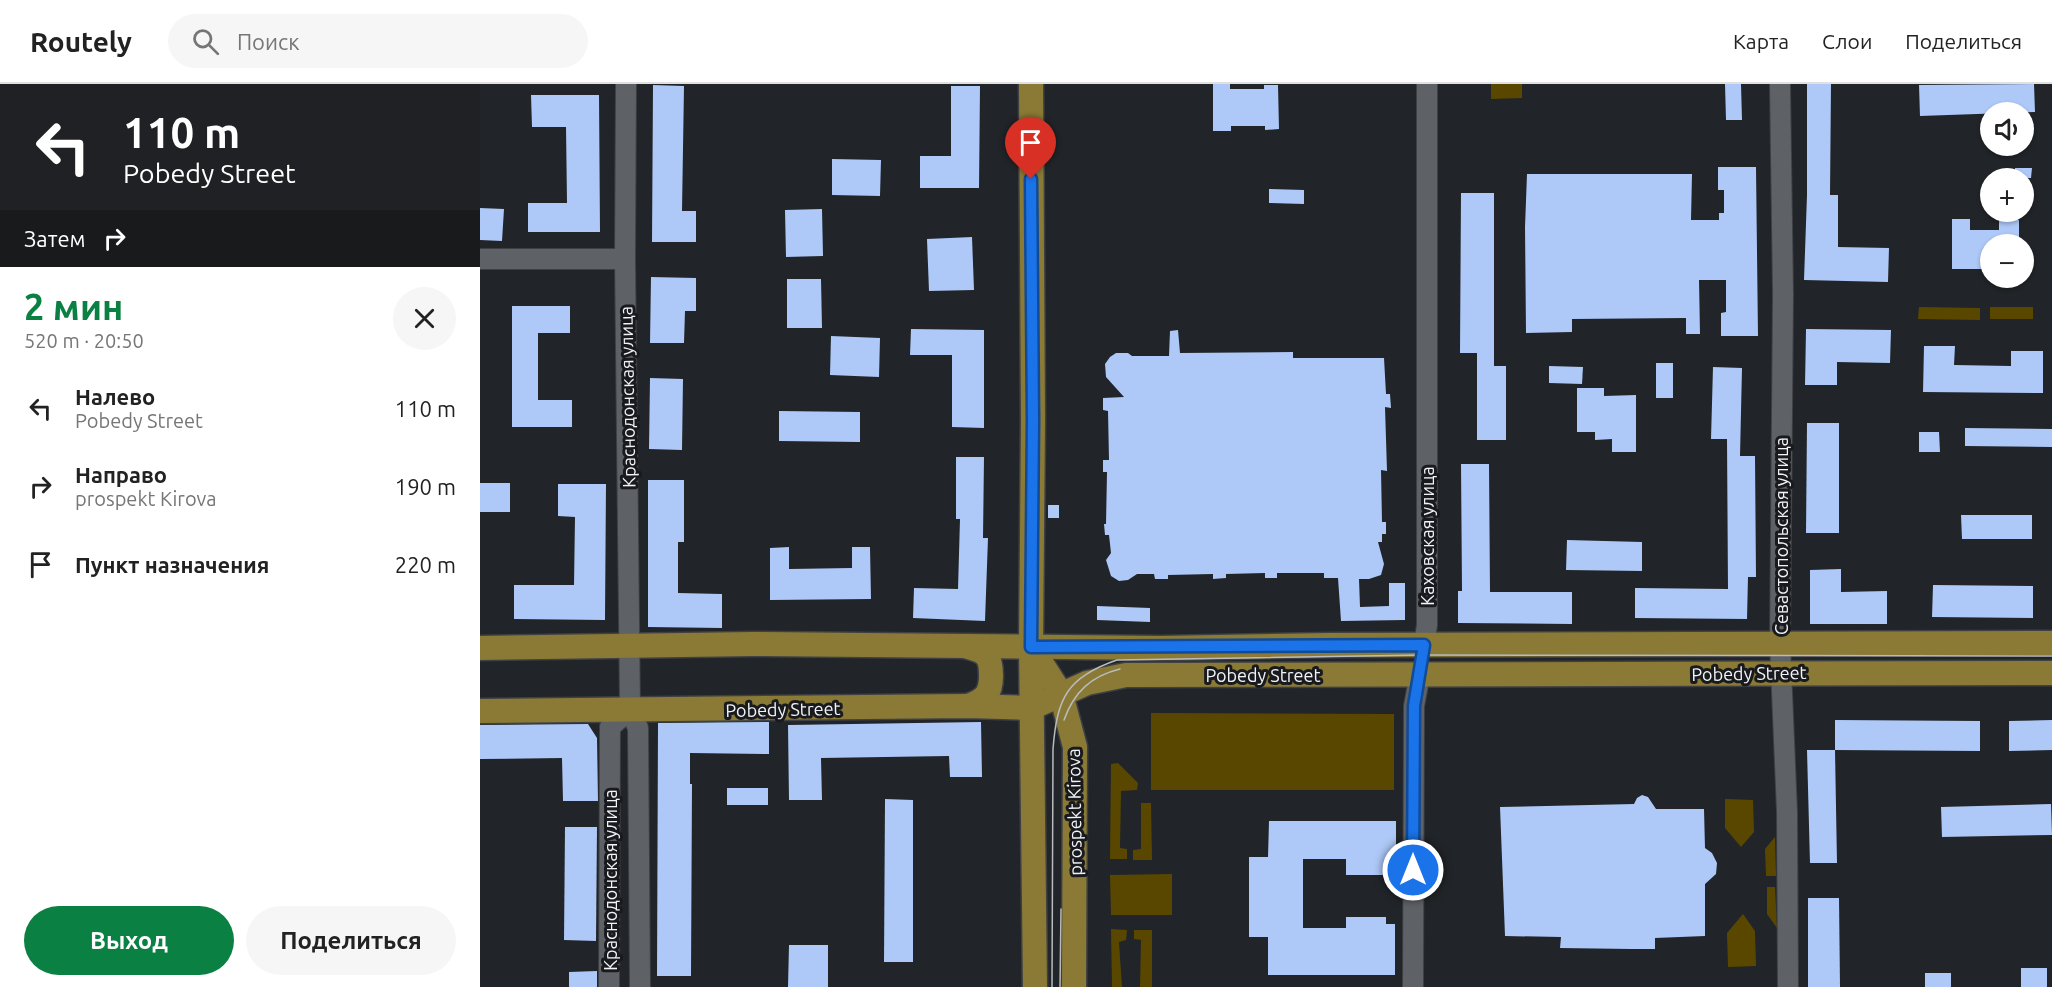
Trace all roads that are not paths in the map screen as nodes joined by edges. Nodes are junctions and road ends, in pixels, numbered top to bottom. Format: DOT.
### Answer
graph roads {
  1 [pos="626,84"];
  2 [pos="1030,84"];
  3 [pos="1427,84"];
  4 [pos="1780,84"];
  5 [pos="480,259"];
  6 [pos="625,259"];
  7 [pos="1780,632"];
  8 [pos="2052,643"];
  9 [pos="629,645"];
  10 [pos="1424,645"];
  11 [pos="968,646"];
  12 [pos="1031,647"];
  13 [pos="480,648"];
  14 [pos="1781,673"];
  15 [pos="2052,673"];
  16 [pos="1420,674"];
  17 [pos="1061,694"];
  18 [pos="968,706"];
  19 [pos="1031,708"];
  20 [pos="630,709"];
  21 [pos="480,711"];
  22 [pos="609,987"];
  23 [pos="640,987"];
  24 [pos="1035,987"];
  25 [pos="1074,987"];
  26 [pos="1413,987"];
  27 [pos="1788,987"];
  1 -- 6 [label="street, Краснодонская улица"];
  2 -- 12 [label="main road"];
  3 -- 10 [label="street, Каховская улица"];
  4 -- 7 [label="street, Севастопольская улица"];
  5 -- 6 [label="street"];
  6 -- 9 [label="street, Краснодонская улица"];
  7 -- 8 [label="main road, Pobedy Street"];
  7 -- 10 [label="main road, Pobedy Street"];
  7 -- 14 [label="street, Севастопольская улица"];
  9 -- 11 [label="main road, Pobedy Street"];
  9 -- 13 [label="main road, Pobedy Street"];
  9 -- 20 [label="street, Краснодонская улица"];
  10 -- 12 [label="main road, Pobedy Street"];
  10 -- 16 [label="main road, Каховская улица"];
  11 -- 12 [label="main road, Pobedy Street"];
  11 -- 18 [label="main road"];
  12 -- 17 [label="main road, prospekt Kirova"];
  12 -- 19 [label="main road"];
  14 -- 15 [label="main road, Pobedy Street"];
  14 -- 16 [label="main road, Pobedy Street"];
  14 -- 27 [label="street, Севастопольская улица"];
  16 -- 17 [label="main road, Pobedy Street"];
  16 -- 26 [label="street, Каховская улица"];
  17 -- 19 [label="main road, Pobedy Street"];
  17 -- 25 [label="main road, prospekt Kirova"];
  18 -- 19 [label="main road, Pobedy Street"];
  18 -- 20 [label="main road, Pobedy Street"];
  19 -- 24 [label="main road"];
  20 -- 21 [label="main road, Pobedy Street"];
  20 -- 22 [label="street, Краснодонская улица"];
  20 -- 23 [label="street, Краснодонская улица"];
}
